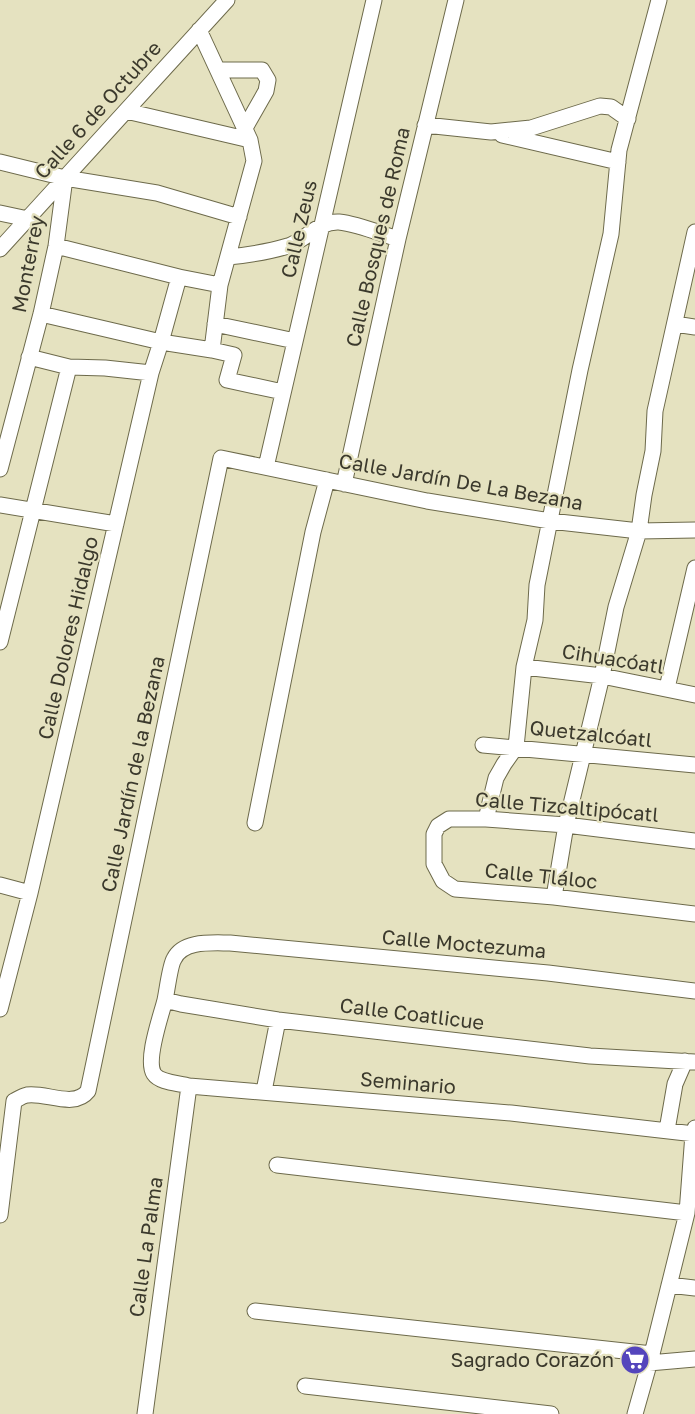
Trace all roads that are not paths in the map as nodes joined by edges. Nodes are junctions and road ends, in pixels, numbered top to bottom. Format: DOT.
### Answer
graph roads {
  1 [pos="227,0"];
  2 [pos="374,0"];
  3 [pos="456,0"];
  4 [pos="659,0"];
  5 [pos="200,30"];
  6 [pos="218,70"];
  7 [pos="126,111"];
  8 [pos="628,119"];
  9 [pos="425,126"];
  10 [pos="248,134"];
  11 [pos="529,135"];
  12 [pos="0,162"];
  13 [pos="618,162"];
  14 [pos="65,178"];
  15 [pos="0,213"];
  16 [pos="239,217"];
  17 [pos="28,219"];
  18 [pos="322,225"];
  19 [pos="695,232"];
  20 [pos="398,239"];
  21 [pos="56,246"];
  22 [pos="0,249"];
  23 [pos="228,257"];
  24 [pos="179,277"];
  25 [pos="220,285"];
  26 [pos="41,314"];
  27 [pos="215,324"];
  28 [pos="675,324"];
  29 [pos="695,327"];
  30 [pos="241,330"];
  31 [pos="295,341"];
  32 [pos="161,342"];
  33 [pos="212,350"];
  34 [pos="234,355"];
  35 [pos="29,357"];
  36 [pos="69,367"];
  37 [pos="151,373"];
  38 [pos="284,392"];
  39 [pos="221,458"];
  40 [pos="266,467"];
  41 [pos="0,469"];
  42 [pos="327,480"];
  43 [pos="344,484"];
  44 [pos="0,505"];
  45 [pos="32,511"];
  46 [pos="550,521"];
  47 [pos="116,524"];
  48 [pos="695,530"];
  49 [pos="639,531"];
  50 [pos="695,568"];
  51 [pos="0,642"];
  52 [pos="524,667"];
  53 [pos="602,676"];
  54 [pos="667,688"];
  55 [pos="695,695"];
  56 [pos="483,745"];
  57 [pos="516,747"];
  58 [pos="583,754"];
  59 [pos="695,765"];
  60 [pos="486,819"];
  61 [pos="255,823"];
  62 [pos="566,825"];
  63 [pos="438,826"];
  64 [pos="695,841"];
  65 [pos="0,885"];
  66 [pos="30,893"];
  67 [pos="554,897"];
  68 [pos="695,914"];
  69 [pos="695,991"];
  70 [pos="165,1000"];
  71 [pos="0,1009"];
  72 [pos="278,1020"];
  73 [pos="666,1060"];
  74 [pos="690,1061"];
  75 [pos="675,1084"];
  76 [pos="189,1086"];
  77 [pos="264,1091"];
  78 [pos="7,1100"];
  79 [pos="667,1131"];
  80 [pos="694,1132"];
  81 [pos="277,1165"];
  82 [pos="687,1213"];
  83 [pos="0,1215"];
  84 [pos="669,1285"];
  85 [pos="695,1288"];
  86 [pos="255,1311"];
  87 [pos="651,1358"];
  88 [pos="695,1359"];
  89 [pos="306,1386"];
  90 [pos="145,1414"];
  91 [pos="551,1414"];
  92 [pos="635,1414"];
  1 -- 5 [label="street, Calle 6 de Octubre"];
  2 -- 18 [label="street, Calle Zeus"];
  3 -- 9 [label="street, Calle Bosques de Roma"];
  4 -- 8 [label="street"];
  5 -- 6 [label="street"];
  5 -- 7 [label="street, Calle 6 de Octubre"];
  6 -- 10 [label="street"];
  6 -- 10 [label="street"];
  7 -- 10 [label="street"];
  7 -- 14 [label="street, Calle 6 de Octubre"];
  8 -- 11 [label="street"];
  8 -- 13 [label="street"];
  9 -- 11 [label="street"];
  9 -- 20 [label="street, Calle Bosques de Roma"];
  10 -- 16 [label="street"];
  11 -- 13 [label="street"];
  12 -- 14 [label="street"];
  13 -- 46 [label="street"];
  14 -- 16 [label="street"];
  14 -- 17 [label="street, Calle 6 de Octubre"];
  14 -- 21 [label="street, Monterrey"];
  15 -- 17 [label="street"];
  16 -- 23 [label="street"];
  17 -- 22 [label="street, Calle 6 de Octubre"];
  18 -- 20 [label="street"];
  18 -- 23 [label="street"];
  18 -- 31 [label="street, Calle Zeus"];
  19 -- 28 [label="street"];
  20 -- 43 [label="street, Calle Bosques de Roma"];
  21 -- 24 [label="street"];
  21 -- 26 [label="street, Monterrey"];
  23 -- 25 [label="street"];
  24 -- 25 [label="street"];
  24 -- 32 [label="street, Calle Dolores Hidalgo"];
  25 -- 27 [label="street"];
  26 -- 32 [label="street"];
  26 -- 35 [label="street, Monterrey"];
  27 -- 30 [label="street"];
  27 -- 33 [label="street"];
  28 -- 29 [label="street"];
  28 -- 49 [label="street"];
  30 -- 31 [label="street"];
  30 -- 34 [label="street"];
  31 -- 38 [label="street, Calle Zeus"];
  32 -- 33 [label="street"];
  32 -- 37 [label="street, Calle Dolores Hidalgo"];
  33 -- 34 [label="street"];
  34 -- 38 [label="street"];
  35 -- 36 [label="street"];
  35 -- 41 [label="street, Monterrey"];
  36 -- 37 [label="street"];
  36 -- 45 [label="street"];
  37 -- 47 [label="street, Calle Dolores Hidalgo"];
  38 -- 40 [label="street, Calle Zeus"];
  39 -- 40 [label="street, Calle Jardín De La Bezana"];
  39 -- 78 [label="street, Calle Jardín de la Bezana"];
  40 -- 42 [label="street, Calle Jardín De La Bezana"];
  42 -- 43 [label="street, Calle Jardín De La Bezana"];
  42 -- 61 [label="street"];
  43 -- 46 [label="street, Calle Jardín De La Bezana"];
  44 -- 45 [label="street"];
  45 -- 47 [label="street"];
  45 -- 51 [label="street"];
  46 -- 49 [label="street, Calle Jardín De La Bezana"];
  46 -- 52 [label="street"];
  47 -- 66 [label="street, Calle Dolores Hidalgo"];
  48 -- 49 [label="street, Calle Jardín De La Bezana"];
  49 -- 53 [label="street"];
  50 -- 54 [label="street"];
  52 -- 53 [label="street, Cihuacóatl"];
  52 -- 57 [label="street"];
  53 -- 54 [label="street, Cihuacóatl"];
  53 -- 58 [label="street"];
  54 -- 55 [label="street, Cihuacóatl"];
  56 -- 57 [label="street, Quetzalcóatl"];
  57 -- 58 [label="street, Quetzalcóatl"];
  57 -- 60 [label="street"];
  58 -- 59 [label="street, Quetzalcóatl"];
  58 -- 62 [label="street"];
  60 -- 62 [label="street, Calle Tizcaltipócatl"];
  60 -- 63 [label="street, Calle Tizcaltipócatl"];
  62 -- 64 [label="street, Calle Tizcaltipócatl"];
  62 -- 67 [label="street"];
  63 -- 67 [label="street, Calle Tláloc"];
  65 -- 66 [label="street"];
  66 -- 71 [label="street, Calle Dolores Hidalgo"];
  67 -- 68 [label="street, Calle Tláloc"];
  69 -- 70 [label="street, Calle Moctezuma"];
  70 -- 72 [label="street, Calle Coatlicue"];
  70 -- 76 [label="street, Seminario"];
  72 -- 73 [label="street, Calle Coatlicue"];
  72 -- 77 [label="street"];
  73 -- 74 [label="street, Calle Coatlicue"];
  73 -- 75 [label="street"];
  74 -- 75 [label="street"];
  75 -- 79 [label="street"];
  76 -- 77 [label="street, Seminario"];
  76 -- 90 [label="street, Calle La Palma"];
  77 -- 79 [label="street, Seminario"];
  78 -- 83 [label="street"];
  79 -- 80 [label="street, Seminario"];
  80 -- 82 [label="street"];
  81 -- 82 [label="street"];
  82 -- 84 [label="street"];
  84 -- 85 [label="street"];
  84 -- 87 [label="street"];
  86 -- 87 [label="street"];
  87 -- 88 [label="street"];
  87 -- 92 [label="street"];
  89 -- 91 [label="street"];
}
